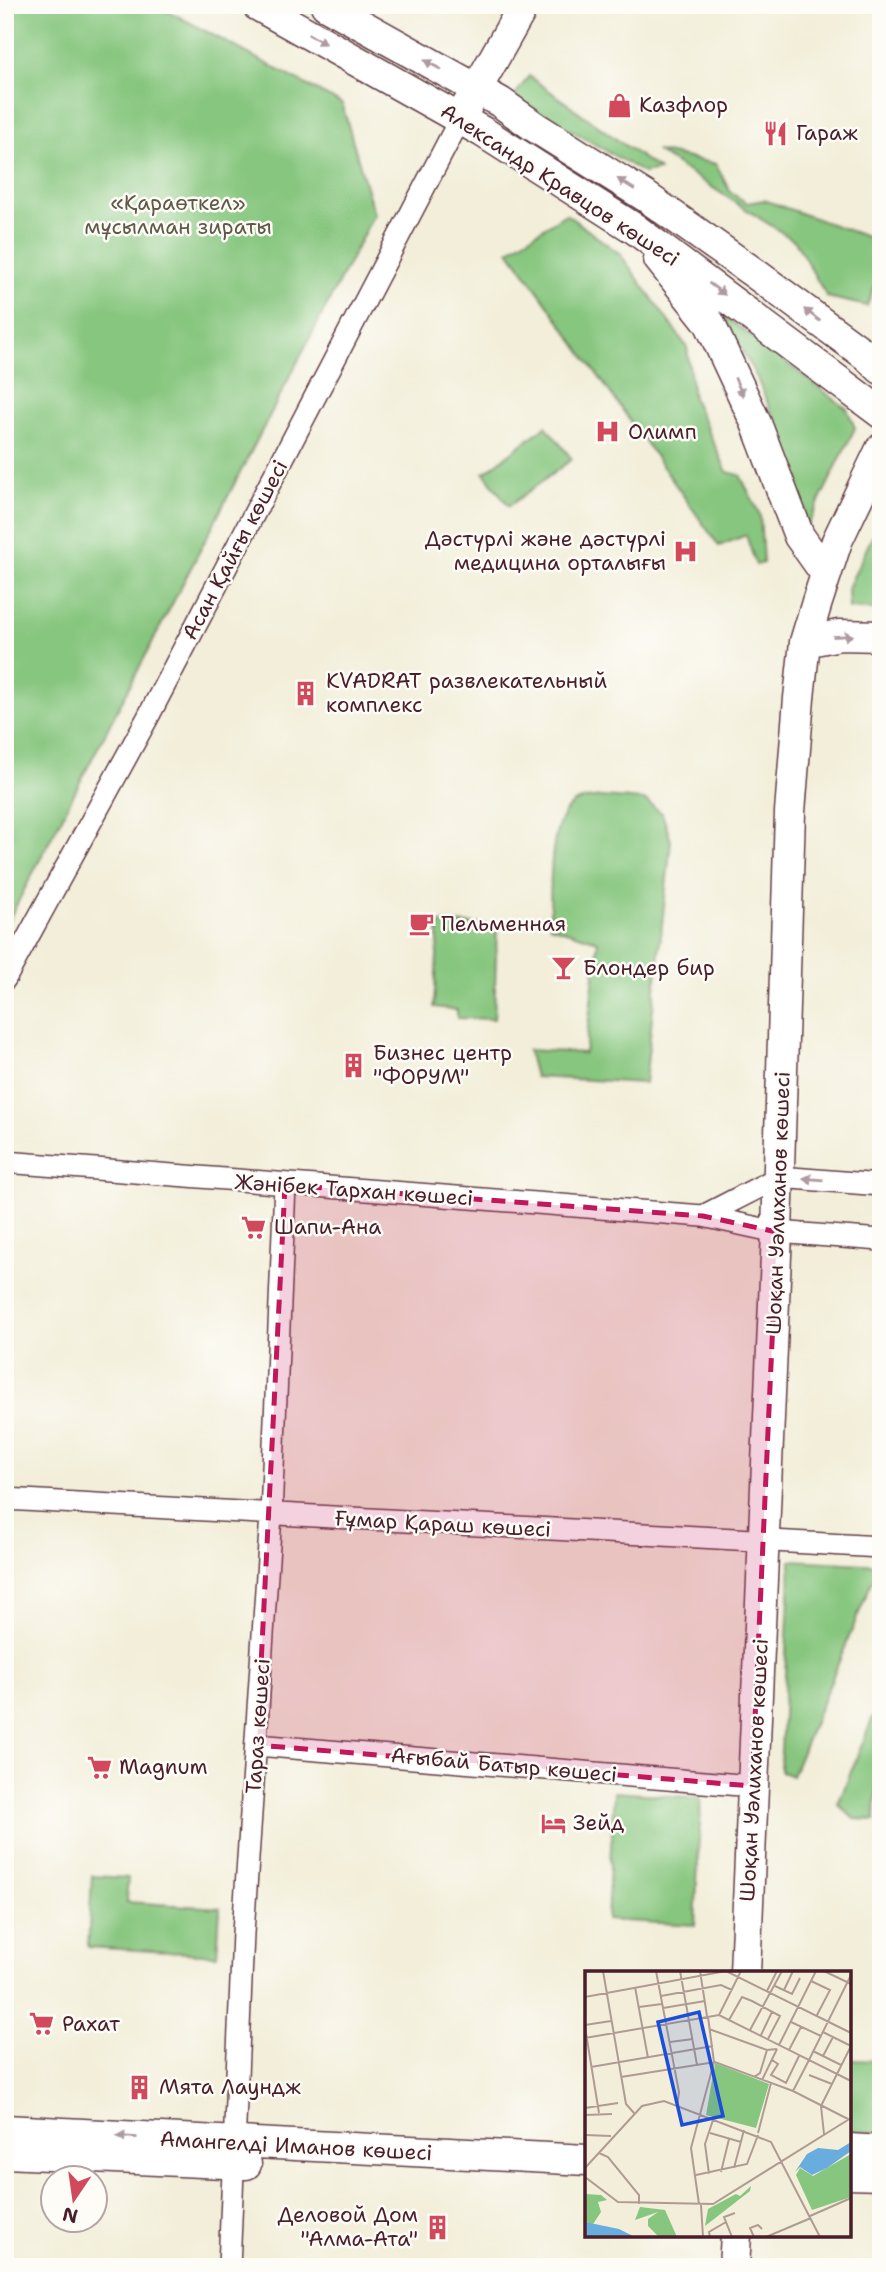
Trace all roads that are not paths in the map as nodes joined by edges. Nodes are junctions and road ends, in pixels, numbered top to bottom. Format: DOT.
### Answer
graph roads {
  1 [pos="257,5"];
  2 [pos="326,5"];
  3 [pos="524,5"];
  4 [pos="476,89"];
  5 [pos="460,119"];
  6 [pos="635,229"];
  7 [pos="881,369"];
  8 [pos="881,413"];
  9 [pos="881,449"];
  10 [pos="826,574"];
  11 [pos="881,636"];
  12 [pos="805,642"];
  13 [pos="5,979"];
  14 [pos="5,1162"];
  15 [pos="779,1177"];
  16 [pos="285,1185"];
  17 [pos="881,1185"];
  18 [pos="703,1216"];
  19 [pos="777,1232"];
  20 [pos="881,1240"];
  21 [pos="5,1499"];
  22 [pos="271,1515"];
  23 [pos="764,1540"];
  24 [pos="881,1547"];
  25 [pos="257,1745"];
  26 [pos="752,1786"];
  27 [pos="745,1971"];
  28 [pos="5,2130"];
  29 [pos="585,2142"];
  30 [pos="851,2149"];
  31 [pos="881,2151"];
  32 [pos="5,2153"];
  33 [pos="233,2153"];
  34 [pos="479,2155"];
  35 [pos="585,2160"];
  36 [pos="851,2174"];
  37 [pos="881,2175"];
  38 [pos="585,2180"];
  39 [pos="851,2193"];
  40 [pos="881,2195"];
  41 [pos="736,2237"];
  42 [pos="229,2267"];
  43 [pos="734,2267"];
  1 -- 5 [label="main road, Александр Кравцов көшесі, one-way"];
  4 -- 2 [label="main road, Александр Кравцов көшесі, one-way"];
  3 -- 4 [label="main road"];
  4 -- 5 [label="main road"];
  7 -- 4 [label="main road, Александр Кравцов көшесі, one-way"];
  5 -- 6 [label="main road, Александр Кравцов көшесі"];
  5 -- 13 [label="street, Асан Қайғы көшесі"];
  6 -- 8 [label="main road, Александр Кравцов көшесі, one-way"];
  6 -- 10 [label="main road, one-way"];
  9 -- 10 [label="main road, Шоқан Уәлиханов көшесі"];
  10 -- 12 [label="main road, Шоқан Уәлиханов көшесі"];
  12 -- 11 [label="main road, one-way"];
  12 -- 15 [label="main road, Шоқан Уәлиханов көшесі"];
  14 -- 16 [label="street, Жәнібек Тархан көшесі"];
  17 -- 15 [label="street, one-way"];
  15 -- 18 [label="street"];
  15 -- 19 [label="main road, Шоқан Уәлиханов көшесі"];
  16 -- 18 [label="street, Жәнібек Тархан көшесі"];
  16 -- 22 [label="street, Тараз көшесі"];
  18 -- 19 [label="street, Жәнібек Тархан көшесі"];
  19 -- 20 [label="street, Жәнібек Тархан көшесі"];
  19 -- 23 [label="main road, Шоқан Уәлиханов көшесі"];
  21 -- 22 [label="street, Ғұмар Қараш көшесі"];
  22 -- 23 [label="street, Ғұмар Қараш көшесі"];
  22 -- 25 [label="street, Тараз көшесі"];
  23 -- 24 [label="street, Ғұмар Қараш көшесі"];
  23 -- 26 [label="main road, Шоқан Уәлиханов көшесі"];
  25 -- 26 [label="street, Ағыбай Батыр көшесі"];
  25 -- 33 [label="street, Тараз көшесі"];
  26 -- 27 [label="main road, Шоқан Уәлиханов көшесі"];
  33 -- 28 [label="main road, Амангелді Иманов көшесі, one-way"];
  29 -- 34 [label="main road"];
  30 -- 31 [label="main road"];
  32 -- 33 [label="main road, Амангелді Иманов көшесі"];
  33 -- 34 [label="main road, Амангелді Иманов көшесі"];
  33 -- 38 [label="main road, Амангелді Иманов көшесі"];
  33 -- 42 [label="street, Тараз көшесі"];
  34 -- 35 [label="main road, Амангелді Иманов көшесі"];
  36 -- 37 [label="main road"];
  39 -- 40 [label="main road"];
  41 -- 43 [label="main road"];
}
